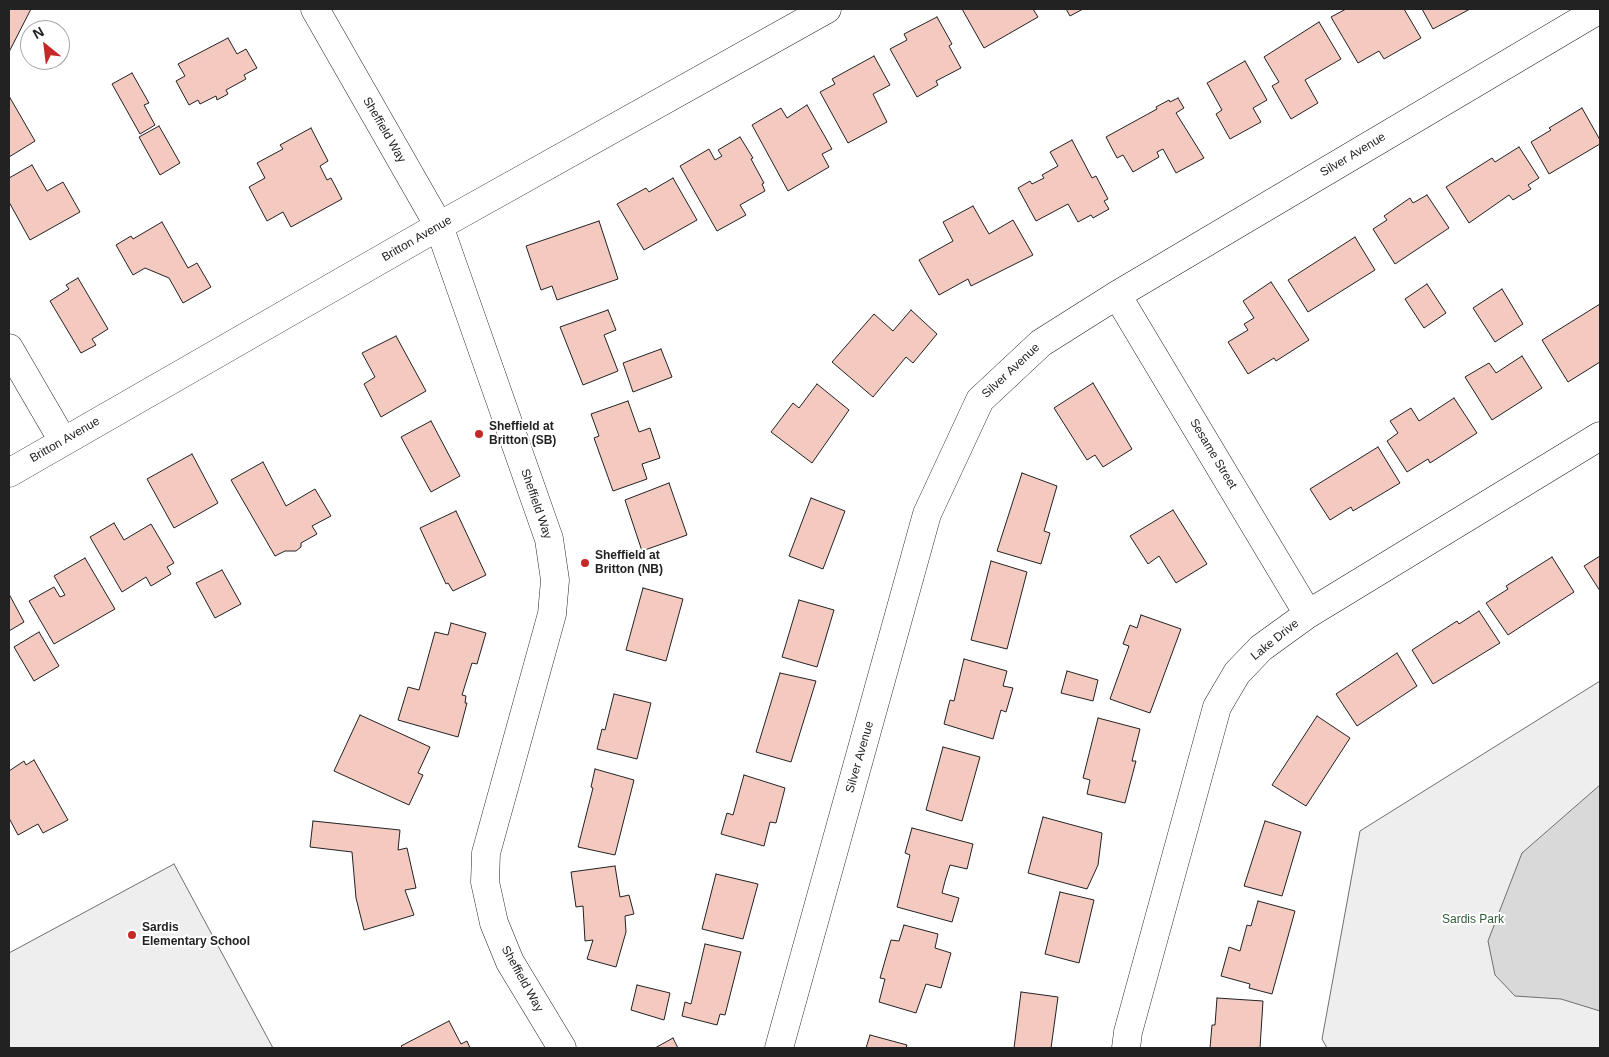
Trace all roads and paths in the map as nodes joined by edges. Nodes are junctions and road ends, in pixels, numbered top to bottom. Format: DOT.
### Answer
graph roads {
  1 [pos="315,9"];
  2 [pos="827,9"];
  3 [pos="1600,9"];
  4 [pos="439,226"];
  5 [pos="1117,295"];
  6 [pos="9,348"];
  7 [pos="1600,436"];
  8 [pos="63,442"];
  9 [pos="9,473"];
  10 [pos="1308,614"];
  11 [pos="562,1048"];
  12 [pos="778,1048"];
  13 [pos="1126,1048"];
  1 -- 4 [label="street, Sheffield Way"];
  2 -- 4 [label="street, Britton Avenue"];
  3 -- 5 [label="street, Silver Avenue"];
  4 -- 8 [label="street, Britton Avenue"];
  4 -- 11 [label="street, Sheffield Way"];
  5 -- 10 [label="street, Sesame Street"];
  5 -- 12 [label="street, Silver Avenue"];
  6 -- 8 [label="street"];
  7 -- 10 [label="street, Lake Drive"];
  8 -- 9 [label="street, Britton Avenue"];
  10 -- 13 [label="street, Lake Drive"];
}
